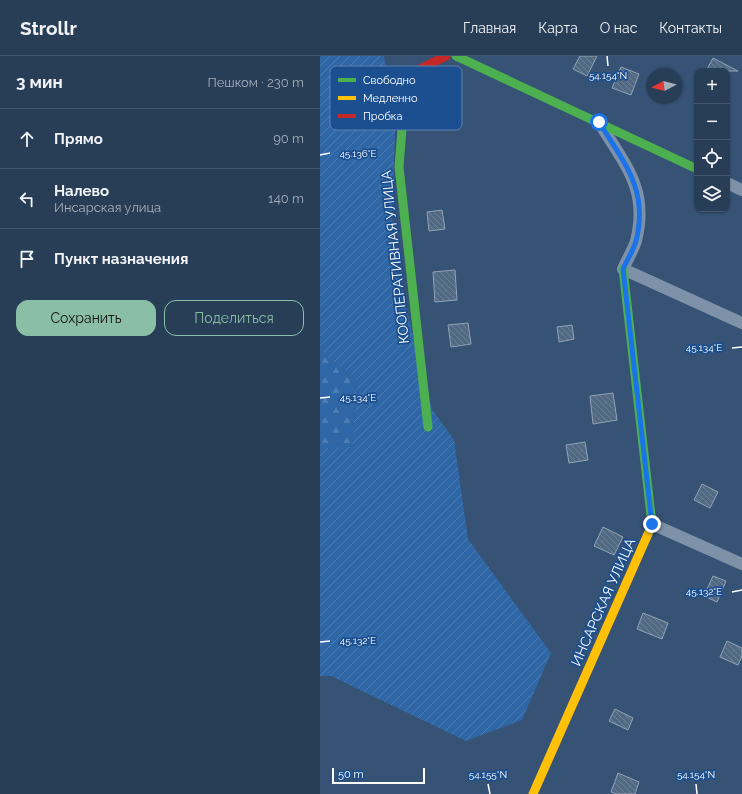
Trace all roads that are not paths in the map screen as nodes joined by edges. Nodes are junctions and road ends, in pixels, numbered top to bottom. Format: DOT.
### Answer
graph roads {
  1 [pos="446,56"];
  2 [pos="456,56"];
  3 [pos="426,66"];
  4 [pos="599,122"];
  5 [pos="402,130"];
  6 [pos="694,168"];
  7 [pos="730,184"];
  8 [pos="742,190"];
  9 [pos="623,269"];
  10 [pos="742,323"];
  11 [pos="428,427"];
  12 [pos="652,524"];
  13 [pos="742,564"];
  14 [pos="533,794"];
  1 -- 3 [label="street, КООПЕРАТИВНАЯ УЛИЦА"];
  2 -- 4 [label="street"];
  4 -- 6 [label="street"];
  4 -- 9 [label="street"];
  5 -- 11 [label="street, КООПЕРАТИВНАЯ УЛИЦА"];
  7 -- 8 [label="street"];
  9 -- 10 [label="street"];
  9 -- 12 [label="street"];
  12 -- 13 [label="street"];
  12 -- 14 [label="street, ИНСАРСКАЯ УЛИЦА"];
}
